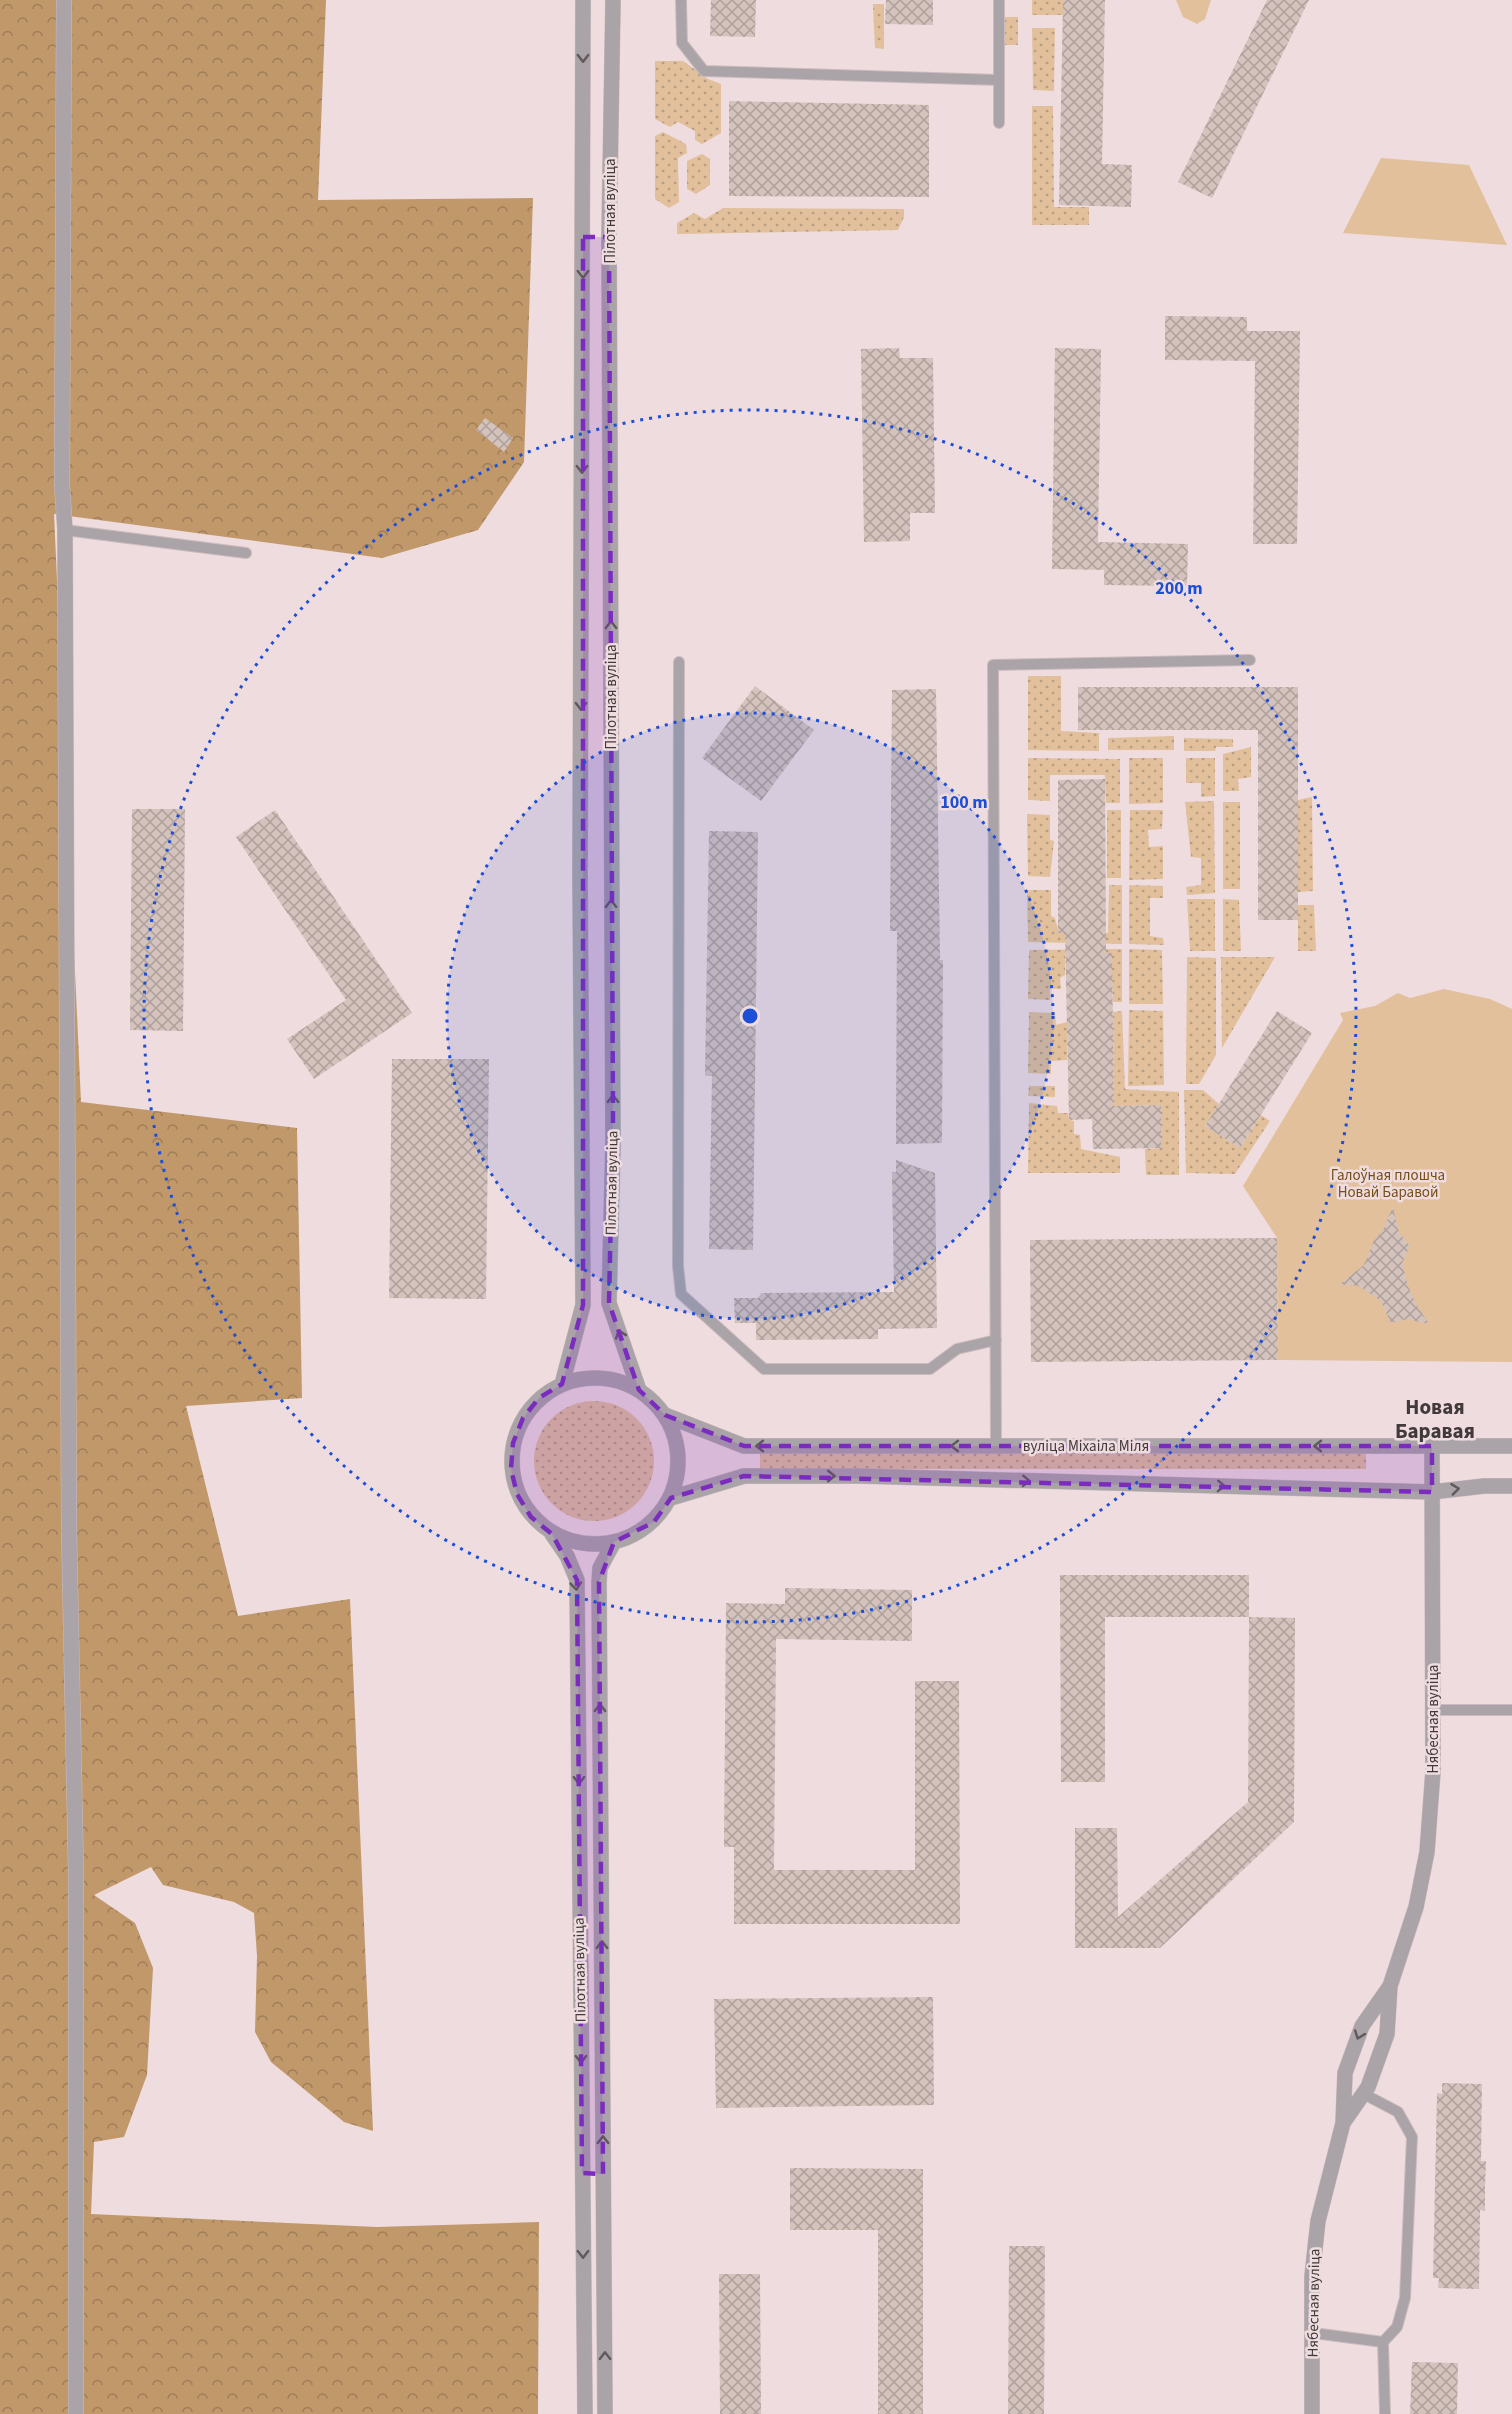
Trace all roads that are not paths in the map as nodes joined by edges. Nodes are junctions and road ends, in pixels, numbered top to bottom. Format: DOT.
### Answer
graph roads {
  1 [pos="64,0"];
  2 [pos="583,0"];
  3 [pos="613,0"];
  4 [pos="681,0"];
  5 [pos="999,0"];
  6 [pos="999,80"];
  7 [pos="999,123"];
  8 [pos="583,237"];
  9 [pos="609,237"];
  10 [pos="65,530"];
  11 [pos="246,553"];
  12 [pos="1250,660"];
  13 [pos="679,662"];
  14 [pos="996,1340"];
  15 [pos="562,1384"];
  16 [pos="639,1390"];
  17 [pos="665,1415"];
  18 [pos="996,1446"];
  19 [pos="1432,1446"];
  20 [pos="1512,1446"];
  21 [pos="1512,1486"];
  22 [pos="1432,1492"];
  23 [pos="671,1498"];
  24 [pos="552,1534"];
  25 [pos="614,1542"];
  26 [pos="1433,1710"];
  27 [pos="1512,1710"];
  28 [pos="1390,1986"];
  29 [pos="1364,2094"];
  30 [pos="1343,2123"];
  31 [pos="582,2173"];
  32 [pos="603,2174"];
  33 [pos="1313,2333"];
  34 [pos="1383,2342"];
  35 [pos="76,2414"];
  36 [pos="585,2414"];
  37 [pos="606,2414"];
  38 [pos="1312,2414"];
  39 [pos="1385,2414"];
  1 -- 10 [label="street"];
  2 -- 8 [label="street, Пілотная вуліца, one-way"];
  3 -- 9 [label="street, Пілотная вуліца"];
  4 -- 6 [label="lane"];
  5 -- 6 [label="lane"];
  6 -- 7 [label="lane"];
  8 -- 9 [label="street"];
  8 -- 15 [label="street, Пілотная вуліца, one-way"];
  16 -- 9 [label="street, Пілотная вуліца, one-way"];
  10 -- 11 [label="lane"];
  10 -- 35 [label="street"];
  12 -- 14 [label="lane"];
  13 -- 14 [label="lane"];
  14 -- 18 [label="lane"];
  15 -- 16 [label="street"];
  15 -- 24 [label="street"];
  16 -- 17 [label="street"];
  18 -- 17 [label="street, вуліца Міхаіла Міля, one-way"];
  17 -- 23 [label="street"];
  19 -- 18 [label="street, вуліца Міхаіла Міля, one-way"];
  19 -- 20 [label="street, вуліца Міхаіла Міля"];
  19 -- 22 [label="street, Нябесная вуліца"];
  22 -- 21 [label="street, one-way"];
  23 -- 22 [label="street, one-way"];
  22 -- 26 [label="street, Нябесная вуліца"];
  23 -- 25 [label="street"];
  24 -- 25 [label="street"];
  24 -- 31 [label="street, Пілотная вуліца, one-way"];
  32 -- 25 [label="street, Пілотная вуліца, one-way"];
  26 -- 27 [label="lane"];
  26 -- 28 [label="street, Нябесная вуліца"];
  28 -- 29 [label="street, Нябесная вуліца"];
  28 -- 30 [label="street, Нябесная вуліца, one-way"];
  29 -- 30 [label="street, Нябесная вуліца"];
  29 -- 34 [label="lane"];
  30 -- 33 [label="street, Нябесная вуліца"];
  31 -- 32 [label="street"];
  31 -- 36 [label="street, Пілотная вуліца, one-way"];
  37 -- 32 [label="street, Пілотная вуліца, one-way"];
  33 -- 34 [label="lane"];
  33 -- 38 [label="street, Нябесная вуліца"];
  34 -- 39 [label="lane"];
}
